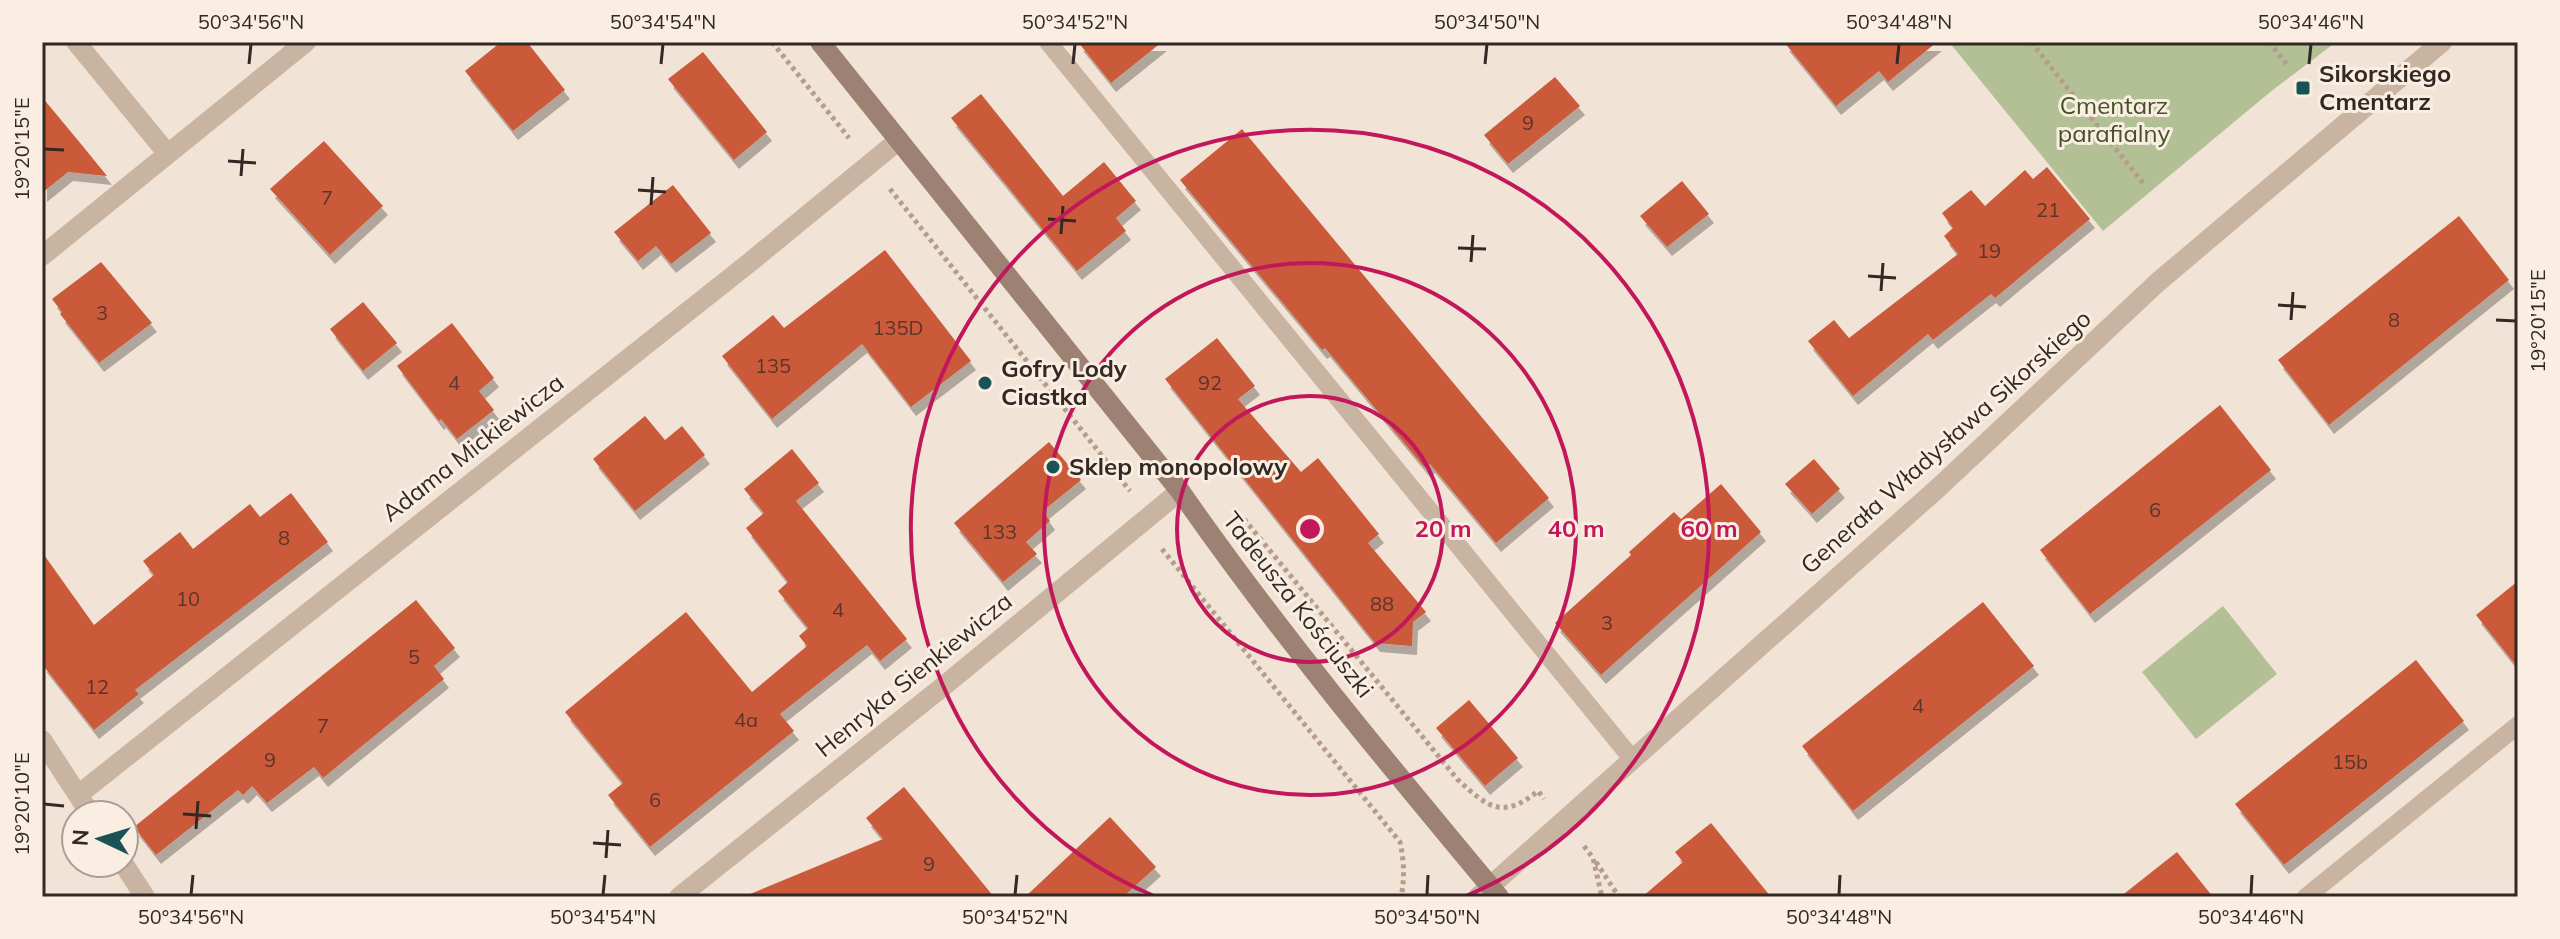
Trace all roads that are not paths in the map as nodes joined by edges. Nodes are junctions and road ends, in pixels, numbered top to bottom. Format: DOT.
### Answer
graph roads {
  1 [pos="76,42"];
  2 [pos="306,42"];
  3 [pos="820,42"];
  4 [pos="1048,42"];
  5 [pos="2442,42"];
  6 [pos="899,140"];
  7 [pos="167,153"];
  8 [pos="42,256"];
  9 [pos="1180,491"];
  10 [pos="2518,725"];
  11 [pos="42,740"];
  12 [pos="1633,760"];
  13 [pos="78,795"];
  14 [pos="81,799"];
  15 [pos="133,879"];
  16 [pos="1489,894"];
  17 [pos="145,897"];
  18 [pos="679,897"];
  19 [pos="2306,897"];
  1 -- 7 [label="street"];
  2 -- 7 [label="street"];
  3 -- 6 [label="main road, Tadeusza Kościuszki"];
  4 -- 12 [label="lane"];
  5 -- 12 [label="street, Generała Władysława Sikorskiego"];
  6 -- 9 [label="main road, Tadeusza Kościuszki"];
  6 -- 13 [label="street, Adama Mickiewicza"];
  7 -- 8 [label="street"];
  9 -- 16 [label="main road, Tadeusza Kościuszki"];
  9 -- 18 [label="street, Henryka Sienkiewicza"];
  10 -- 19 [label="lane"];
  11 -- 13 [label="street"];
  12 -- 16 [label="street, Generała Władysława Sikorskiego"];
  13 -- 14 [label="street"];
  15 -- 17 [label="street"];
}
